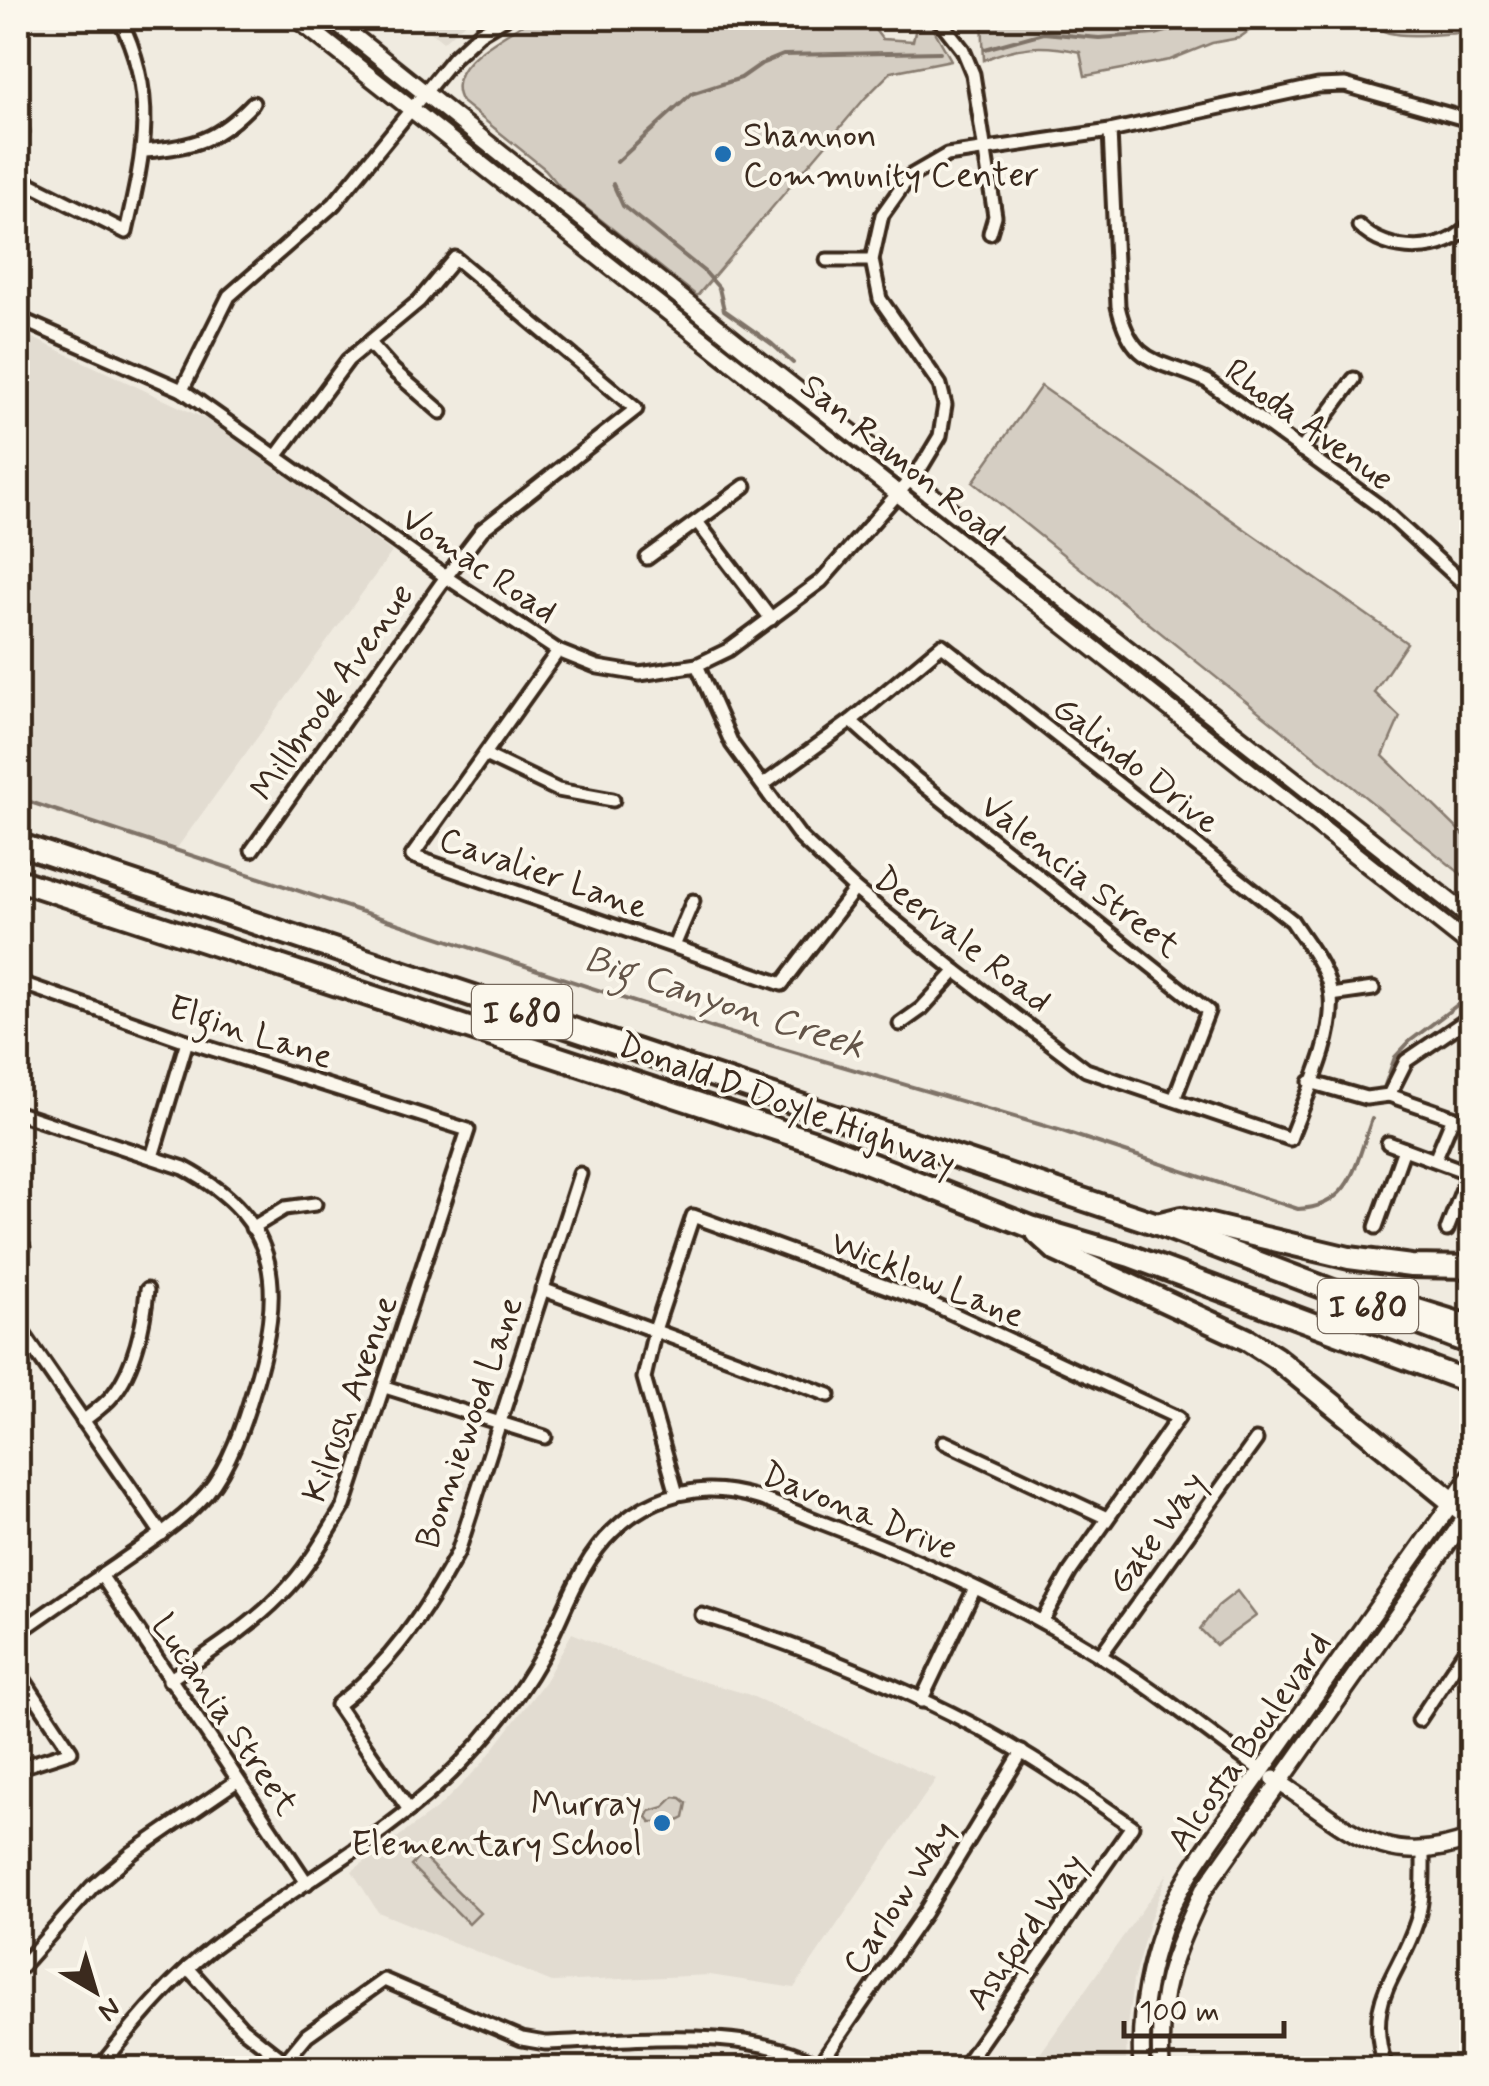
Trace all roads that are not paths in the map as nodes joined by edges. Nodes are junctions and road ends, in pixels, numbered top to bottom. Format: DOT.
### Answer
graph roads {
  1 [pos="118,18"];
  2 [pos="296,18"];
  3 [pos="331,18"];
  4 [pos="505,18"];
  5 [pos="938,18"];
  6 [pos="424,92"];
  7 [pos="18,101"];
  8 [pos="253,103"];
  9 [pos="410,108"];
  10 [pos="1472,121"];
  11 [pos="1110,131"];
  12 [pos="18,148"];
  13 [pos="986,148"];
  14 [pos="144,150"];
  15 [pos="18,178"];
  16 [pos="1472,222"];
  17 [pos="1359,226"];
  18 [pos="990,233"];
  19 [pos="827,260"];
  20 [pos="872,260"];
  21 [pos="18,318"];
  22 [pos="369,343"];
  23 [pos="1354,379"];
  24 [pos="182,390"];
  25 [pos="441,412"];
  26 [pos="1301,450"];
  27 [pos="278,454"];
  28 [pos="911,478"];
  29 [pos="746,486"];
  30 [pos="898,494"];
  31 [pos="698,523"];
  32 [pos="647,558"];
  33 [pos="446,576"];
  34 [pos="1472,591"];
  35 [pos="771,619"];
  36 [pos="558,651"];
  37 [pos="696,665"];
  38 [pos="851,721"];
  39 [pos="485,755"];
  40 [pos="763,786"];
  41 [pos="614,800"];
  42 [pos="18,844"];
  43 [pos="252,850"];
  44 [pos="18,880"];
  45 [pos="855,889"];
  46 [pos="693,901"];
  47 [pos="1472,919"];
  48 [pos="674,946"];
  49 [pos="1472,947"];
  50 [pos="956,970"];
  51 [pos="18,982"];
  52 [pos="1372,989"];
  53 [pos="1332,995"];
  54 [pos="1472,1016"];
  55 [pos="900,1024"];
  56 [pos="187,1040"];
  57 [pos="1310,1082"];
  58 [pos="1390,1095"];
  59 [pos="1175,1098"];
  60 [pos="18,1113"];
  61 [pos="1453,1117"];
  62 [pos="1472,1124"];
  63 [pos="468,1130"];
  64 [pos="1388,1143"];
  65 [pos="1404,1149"];
  66 [pos="152,1157"];
  67 [pos="1435,1160"];
  68 [pos="580,1174"];
  69 [pos="1470,1174"];
  70 [pos="315,1204"];
  71 [pos="1157,1224"];
  72 [pos="1376,1227"];
  73 [pos="252,1228"];
  74 [pos="1031,1228"];
  75 [pos="1447,1230"];
  76 [pos="1265,1267"];
  77 [pos="1472,1267"];
  78 [pos="542,1288"];
  79 [pos="147,1290"];
  80 [pos="18,1326"];
  81 [pos="1472,1327"];
  82 [pos="656,1330"];
  83 [pos="1472,1344"];
  84 [pos="1472,1384"];
  85 [pos="386,1387"];
  86 [pos="829,1395"];
  87 [pos="83,1422"];
  88 [pos="502,1423"];
  89 [pos="545,1437"];
  90 [pos="1256,1440"];
  91 [pos="944,1442"];
  92 [pos="1472,1474"];
  93 [pos="677,1494"];
  94 [pos="1465,1511"];
  95 [pos="1107,1518"];
  96 [pos="162,1534"];
  97 [pos="100,1576"];
  98 [pos="974,1590"];
  99 [pos="702,1616"];
  100 [pos="1042,1622"];
  101 [pos="18,1633"];
  102 [pos="1472,1640"];
  103 [pos="1467,1655"];
  104 [pos="1100,1656"];
  105 [pos="18,1670"];
  106 [pos="169,1680"];
  107 [pos="921,1701"];
  108 [pos="1419,1720"];
  109 [pos="1022,1752"];
  110 [pos="18,1768"];
  111 [pos="1262,1771"];
  112 [pos="236,1780"];
  113 [pos="1280,1783"];
  114 [pos="409,1810"];
  115 [pos="1472,1838"];
  116 [pos="1424,1851"];
  117 [pos="307,1883"];
  118 [pos="188,1968"];
  119 [pos="18,1970"];
  120 [pos="289,2066"];
  121 [pos="820,2067"];
  122 [pos="99,2068"];
  123 [pos="963,2068"];
  124 [pos="1142,2068"];
  125 [pos="1160,2068"];
  126 [pos="1386,2068"];
  1 -- 14 [label="street"];
  2 -- 9 [label="main road, San Ramon Road"];
  3 -- 6 [label="main road, San Ramon Road"];
  4 -- 6 [label="street"];
  5 -- 13 [label="street"];
  6 -- 9 [label="street"];
  6 -- 28 [label="main road, San Ramon Road"];
  7 -- 12 [label="street"];
  8 -- 14 [label="street"];
  9 -- 24 [label="street"];
  9 -- 30 [label="main road, San Ramon Road"];
  10 -- 11 [label="street"];
  11 -- 13 [label="street"];
  11 -- 26 [label="street, Rhoda Avenue"];
  13 -- 18 [label="street"];
  13 -- 20 [label="street"];
  14 -- 15 [label="street"];
  16 -- 17 [label="street"];
  19 -- 20 [label="street"];
  20 -- 28 [label="street, Vomac Road"];
  21 -- 24 [label="street, Vomac Road"];
  22 -- 25 [label="street"];
  22 -- 27 [label="street"];
  22 -- 33 [label="street, Millbrook Avenue"];
  23 -- 26 [label="street"];
  24 -- 27 [label="street, Vomac Road"];
  26 -- 34 [label="street, Rhoda Avenue"];
  27 -- 33 [label="street, Vomac Road"];
  28 -- 30 [label="street, Vomac Road"];
  28 -- 47 [label="main road, San Ramon Road"];
  29 -- 31 [label="street"];
  30 -- 35 [label="street, Vomac Road"];
  30 -- 49 [label="main road, San Ramon Road"];
  31 -- 32 [label="street"];
  31 -- 35 [label="street"];
  33 -- 36 [label="street, Vomac Road"];
  33 -- 43 [label="street, Millbrook Avenue"];
  35 -- 37 [label="street, Vomac Road"];
  36 -- 37 [label="street, Vomac Road"];
  36 -- 39 [label="street, Cavalier Lane"];
  37 -- 40 [label="street, Deervale Road"];
  38 -- 40 [label="street, Galindo Drive"];
  38 -- 53 [label="street, Galindo Drive"];
  38 -- 59 [label="street, Valencia Street"];
  39 -- 41 [label="street"];
  39 -- 48 [label="street, Cavalier Lane"];
  40 -- 45 [label="street, Deervale Road"];
  42 -- 71 [label="highway, Donald D Doyle Highway / I 680"];
  44 -- 74 [label="highway, Donald D Doyle Highway / I 680"];
  45 -- 48 [label="street, Cavalier Lane"];
  45 -- 50 [label="street, Deervale Road"];
  46 -- 48 [label="street"];
  50 -- 55 [label="street"];
  50 -- 59 [label="street, Deervale Road"];
  51 -- 56 [label="street, Elgin Lane"];
  52 -- 53 [label="street"];
  53 -- 57 [label="street"];
  54 -- 58 [label="street"];
  56 -- 63 [label="street, Elgin Lane"];
  56 -- 66 [label="street"];
  57 -- 58 [label="street"];
  57 -- 59 [label="street, Deervale Road"];
  58 -- 61 [label="street"];
  60 -- 66 [label="street"];
  61 -- 62 [label="street"];
  61 -- 67 [label="street"];
  63 -- 85 [label="street, Kilrush Avenue"];
  64 -- 65 [label="street"];
  65 -- 67 [label="street"];
  65 -- 72 [label="street"];
  66 -- 73 [label="street"];
  67 -- 69 [label="street"];
  68 -- 78 [label="street, Bonniewood Lane"];
  69 -- 75 [label="street"];
  70 -- 73 [label="street"];
  71 -- 76 [label="highway, Donald D Doyle Highway / I 680"];
  71 -- 77 [label="highway"];
  73 -- 96 [label="street"];
  74 -- 84 [label="highway, Donald D Doyle Highway / I 680"];
  74 -- 94 [label="highway"];
  76 -- 81 [label="highway"];
  76 -- 83 [label="highway, Donald D Doyle Highway / I 680"];
  78 -- 82 [label="street"];
  78 -- 88 [label="street, Bonniewood Lane"];
  79 -- 87 [label="street"];
  80 -- 87 [label="street"];
  82 -- 86 [label="street"];
  82 -- 93 [label="street, Wicklow Lane"];
  82 -- 95 [label="street, Wicklow Lane"];
  85 -- 88 [label="street"];
  85 -- 106 [label="street, Kilrush Avenue"];
  87 -- 96 [label="street"];
  88 -- 89 [label="street"];
  88 -- 114 [label="street, Bonniewood Lane"];
  90 -- 104 [label="street, Gate Way"];
  91 -- 95 [label="street"];
  92 -- 94 [label="main road, Alcosta Boulevard"];
  93 -- 98 [label="street, Davona Drive"];
  93 -- 114 [label="street, Davona Drive"];
  94 -- 111 [label="main road, Alcosta Boulevard"];
  94 -- 113 [label="main road, Alcosta Boulevard"];
  95 -- 100 [label="street, Wicklow Lane"];
  96 -- 97 [label="street"];
  97 -- 101 [label="street"];
  97 -- 106 [label="street, Lucania Street"];
  98 -- 100 [label="street, Davona Drive"];
  98 -- 107 [label="street"];
  99 -- 107 [label="street"];
  100 -- 104 [label="street, Davona Drive"];
  102 -- 103 [label="street"];
  103 -- 108 [label="street"];
  104 -- 111 [label="street, Davona Drive"];
  105 -- 110 [label="street"];
  106 -- 112 [label="street, Lucania Street"];
  107 -- 109 [label="street"];
  109 -- 121 [label="street, Carlow Way"];
  109 -- 123 [label="street, Ashford Way"];
  111 -- 113 [label="main road, Davona Drive"];
  111 -- 124 [label="main road, Alcosta Boulevard"];
  112 -- 117 [label="street, Lucania Street"];
  112 -- 119 [label="street"];
  113 -- 116 [label="main road, Davona Drive"];
  113 -- 125 [label="main road, Alcosta Boulevard"];
  114 -- 117 [label="street, Davona Drive"];
  115 -- 116 [label="main road, Davona Drive"];
  116 -- 126 [label="street"];
  117 -- 118 [label="street, Davona Drive"];
  118 -- 120 [label="street"];
  118 -- 122 [label="street, Davona Drive"];
  120 -- 121 [label="street"];
}
